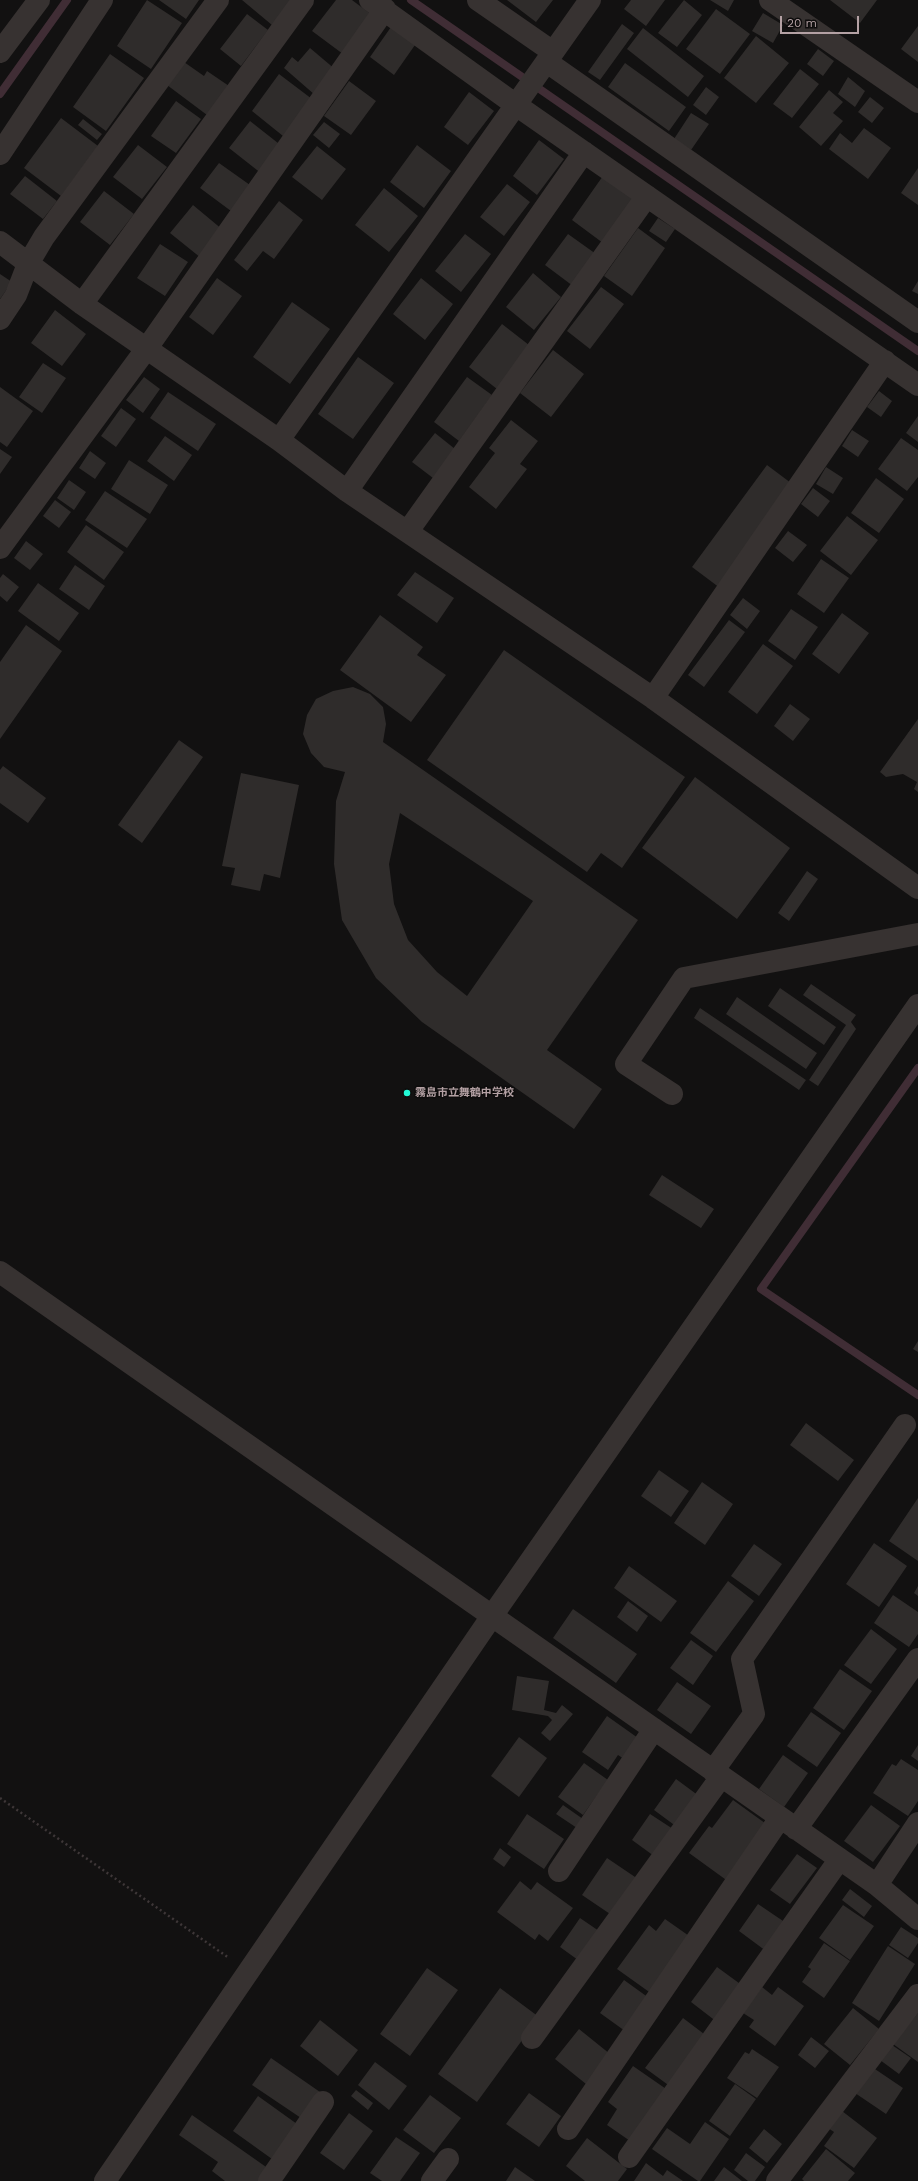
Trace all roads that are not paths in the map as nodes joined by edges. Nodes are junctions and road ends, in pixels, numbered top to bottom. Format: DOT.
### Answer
graph roads {
  1 [pos="39,0"];
  2 [pos="102,0"];
  3 [pos="218,0"];
  4 [pos="303,0"];
  5 [pos="478,0"];
  6 [pos="590,0"];
  7 [pos="770,0"];
  8 [pos="377,5"];
  9 [pos="0,52"];
  10 [pos="547,61"];
  11 [pos="519,102"];
  12 [pos="918,102"];
  13 [pos="584,152"];
  14 [pos="0,154"];
  15 [pos="647,196"];
  16 [pos="0,242"];
  17 [pos="28,264"];
  18 [pos="82,304"];
  19 [pos="0,319"];
  20 [pos="918,322"];
  21 [pos="147,348"];
  22 [pos="885,361"];
  23 [pos="918,385"];
  24 [pos="279,440"];
  25 [pos="348,491"];
  26 [pos="408,531"];
  27 [pos="0,548"];
  28 [pos="653,698"];
  29 [pos="918,888"];
  30 [pos="918,934"];
  31 [pos="918,1005"];
  32 [pos="672,1094"];
  33 [pos="0,1272"];
  34 [pos="906,1425"];
  35 [pos="492,1616"];
  36 [pos="918,1659"];
  37 [pos="654,1729"];
  38 [pos="717,1774"];
  39 [pos="788,1823"];
  40 [pos="918,1823"];
  41 [pos="839,1860"];
  42 [pos="559,1871"];
  43 [pos="876,1885"];
  44 [pos="918,1919"];
  45 [pos="918,1995"];
  46 [pos="532,2038"];
  47 [pos="323,2102"];
  48 [pos="568,2129"];
  49 [pos="629,2157"];
  50 [pos="448,2159"];
  51 [pos="105,2181"];
  52 [pos="269,2181"];
  53 [pos="432,2181"];
  54 [pos="776,2181"];
  1 -- 9 [label="street"];
  2 -- 14 [label="street"];
  3 -- 17 [label="street"];
  4 -- 18 [label="street"];
  5 -- 10 [label="street"];
  6 -- 10 [label="street"];
  7 -- 12 [label="street"];
  8 -- 11 [label="street"];
  8 -- 21 [label="street"];
  10 -- 11 [label="street"];
  10 -- 20 [label="street"];
  11 -- 13 [label="street"];
  11 -- 24 [label="street"];
  13 -- 15 [label="street"];
  13 -- 25 [label="street"];
  15 -- 22 [label="street"];
  15 -- 26 [label="street"];
  16 -- 17 [label="street"];
  17 -- 18 [label="street"];
  17 -- 19 [label="street"];
  18 -- 21 [label="street"];
  21 -- 24 [label="street"];
  21 -- 27 [label="street"];
  22 -- 23 [label="street"];
  22 -- 28 [label="street"];
  24 -- 25 [label="street"];
  25 -- 26 [label="street"];
  26 -- 28 [label="street"];
  28 -- 29 [label="street"];
  30 -- 32 [label="street"];
  31 -- 35 [label="street"];
  33 -- 35 [label="street"];
  34 -- 38 [label="street"];
  35 -- 37 [label="street"];
  35 -- 51 [label="street"];
  36 -- 39 [label="street"];
  37 -- 38 [label="street"];
  37 -- 42 [label="street"];
  38 -- 39 [label="street"];
  38 -- 46 [label="street"];
  39 -- 41 [label="street"];
  39 -- 48 [label="street"];
  40 -- 43 [label="street"];
  41 -- 43 [label="street"];
  41 -- 49 [label="street"];
  43 -- 44 [label="street"];
  45 -- 54 [label="street"];
  47 -- 52 [label="street"];
  50 -- 53 [label="street"];
}
